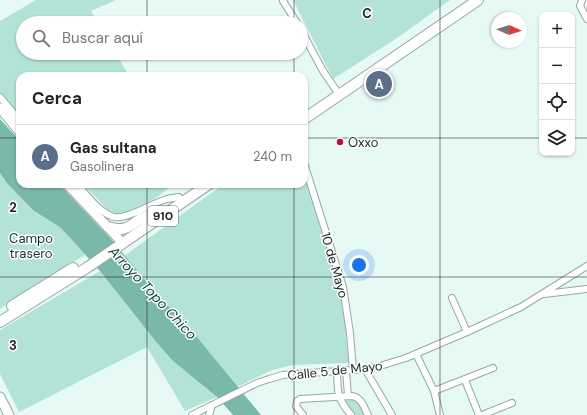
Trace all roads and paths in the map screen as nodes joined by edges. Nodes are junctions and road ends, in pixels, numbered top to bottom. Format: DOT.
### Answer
graph roads {
  1 [pos="467,0"];
  2 [pos="478,0"];
  3 [pos="582,0"];
  4 [pos="283,1"];
  5 [pos="457,11"];
  6 [pos="293,16"];
  7 [pos="587,19"];
  8 [pos="308,43"];
  9 [pos="336,90"];
  10 [pos="0,97"];
  11 [pos="0,108"];
  12 [pos="308,109"];
  13 [pos="16,116"];
  14 [pos="308,116"];
  15 [pos="16,127"];
  16 [pos="308,177"];
  17 [pos="72,188"];
  18 [pos="81,188"];
  19 [pos="192,188"];
  20 [pos="203,188"];
  21 [pos="179,197"];
  22 [pos="152,215"];
  23 [pos="108,227"];
  24 [pos="115,243"];
  25 [pos="85,264"];
  26 [pos="587,266"];
  27 [pos="587,289"];
  28 [pos="543,294"];
  29 [pos="452,298"];
  30 [pos="0,314"];
  31 [pos="0,322"];
  32 [pos="467,332"];
  33 [pos="416,354"];
  34 [pos="365,368"];
  35 [pos="493,368"];
  36 [pos="349,370"];
  37 [pos="337,371"];
  38 [pos="465,380"];
  39 [pos="434,391"];
  40 [pos="348,396"];
  41 [pos="0,397"];
  42 [pos="338,397"];
  43 [pos="512,403"];
  44 [pos="212,405"];
  45 [pos="9,415"];
  46 [pos="192,415"];
  47 [pos="209,415"];
  48 [pos="303,415"];
  49 [pos="351,415"];
  50 [pos="368,415"];
  51 [pos="392,415"];
  52 [pos="440,415"];
  53 [pos="479,415"];
  54 [pos="482,415"];
  1 -- 5 [label="main road"];
  2 -- 5 [label="main road"];
  3 -- 7 [label="street"];
  4 -- 6 [label="street"];
  5 -- 9 [label="main road"];
  5 -- 14 [label="main road"];
  8 -- 9 [label="street"];
  9 -- 12 [label="main road"];
  10 -- 13 [label="street"];
  11 -- 15 [label="street"];
  16 -- 36 [label="street, 10 de Mayo"];
  17 -- 23 [label="street"];
  18 -- 21 [label="street"];
  19 -- 21 [label="main road, 910"];
  20 -- 24 [label="main road, 910"];
  21 -- 22 [label="main road, 910"];
  22 -- 23 [label="main road"];
  22 -- 24 [label="main road, 910"];
  23 -- 24 [label="street"];
  24 -- 25 [label="main road, 910"];
  25 -- 30 [label="main road, 910"];
  25 -- 31 [label="main road, 910"];
  26 -- 28 [label="street, Calle 5 de Mayo"];
  27 -- 28 [label="street"];
  28 -- 32 [label="street, Calle 5 de Mayo"];
  29 -- 32 [label="street"];
  32 -- 33 [label="street, Calle 5 de Mayo"];
  33 -- 34 [label="street, Calle 5 de Mayo"];
  33 -- 39 [label="street"];
  34 -- 36 [label="street, Calle 5 de Mayo"];
  34 -- 51 [label="street"];
  35 -- 38 [label="street"];
  36 -- 37 [label="street, Calle 5 de Mayo"];
  36 -- 40 [label="street, 10 de Mayo"];
  37 -- 42 [label="street"];
  37 -- 44 [label="street, Calle 5 de Mayo"];
  38 -- 39 [label="street"];
  38 -- 53 [label="street"];
  39 -- 52 [label="street"];
  40 -- 42 [label="street"];
  40 -- 50 [label="street"];
  41 -- 45 [label="street"];
  42 -- 48 [label="street"];
  42 -- 49 [label="street"];
  43 -- 54 [label="street"];
  44 -- 46 [label="street, Calle 5 de Mayo"];
  44 -- 47 [label="street"];
}
